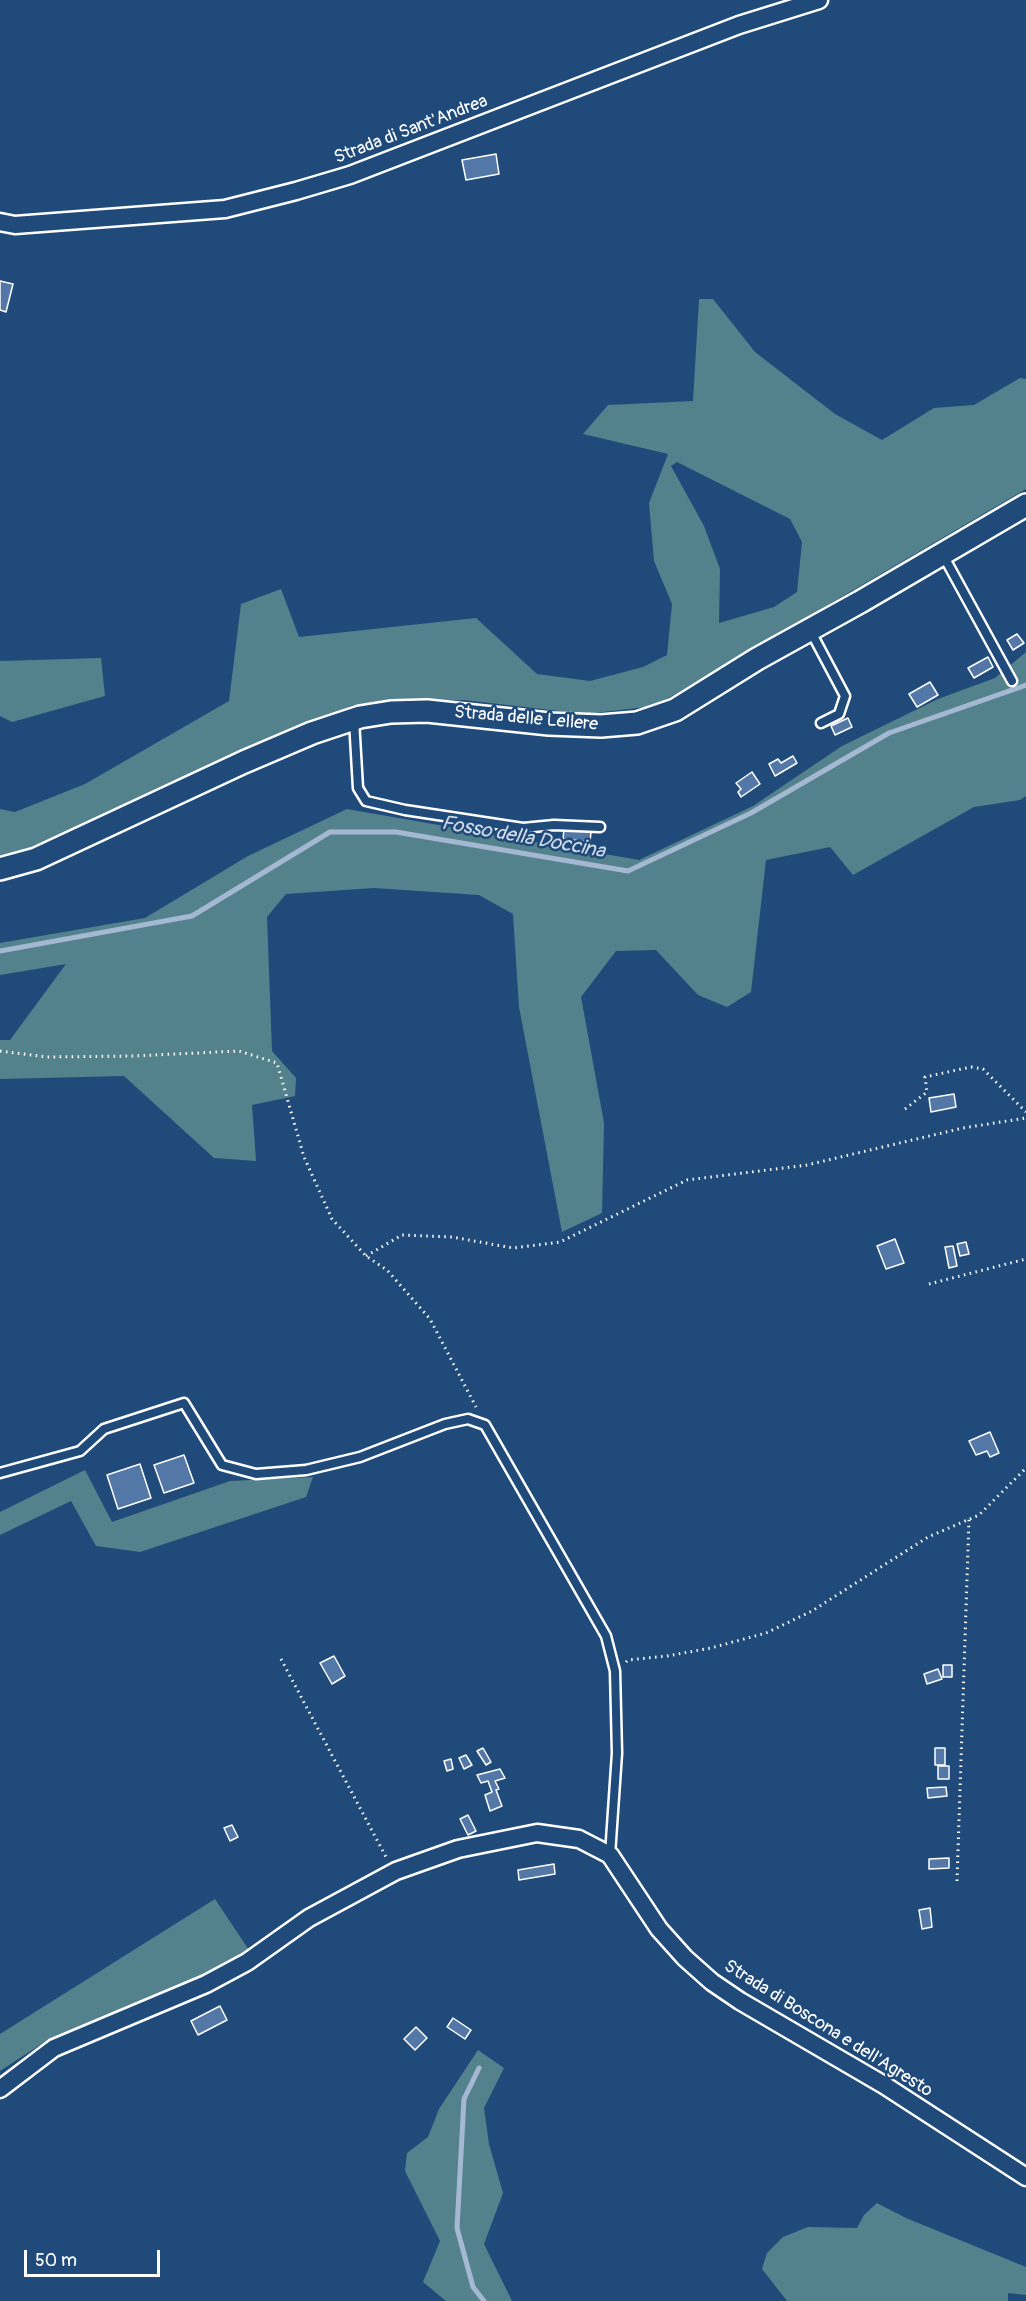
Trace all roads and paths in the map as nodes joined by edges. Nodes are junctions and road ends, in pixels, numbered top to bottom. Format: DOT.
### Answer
graph roads {
  1 [pos="819,0"];
  2 [pos="0,222"];
  3 [pos="1026,505"];
  4 [pos="942,554"];
  5 [pos="810,630"];
  6 [pos="1012,681"];
  7 [pos="354,720"];
  8 [pos="821,723"];
  9 [pos="600,827"];
  10 [pos="0,869"];
  11 [pos="0,1052"];
  12 [pos="905,1109"];
  13 [pos="1026,1112"];
  14 [pos="1026,1119"];
  15 [pos="366,1256"];
  16 [pos="1026,1259"];
  17 [pos="929,1284"];
  18 [pos="485,1425"];
  19 [pos="1026,1468"];
  20 [pos="0,1473"];
  21 [pos="969,1519"];
  22 [pos="281,1659"];
  23 [pos="615,1671"];
  24 [pos="610,1854"];
  25 [pos="393,1872"];
  26 [pos="957,1881"];
  27 [pos="0,2089"];
  28 [pos="1026,2177"];
  1 -- 2 [label="street, Strada di Sant'Andrea"];
  3 -- 4 [label="street, Strada delle Lellere"];
  4 -- 5 [label="street, Strada delle Lellere"];
  4 -- 6 [label="lane"];
  5 -- 7 [label="street, Strada delle Lellere"];
  5 -- 8 [label="lane"];
  7 -- 9 [label="lane"];
  7 -- 10 [label="street, Strada delle Lellere"];
  11 -- 15 [label="path"];
  12 -- 13 [label="path"];
  14 -- 15 [label="path"];
  15 -- 18 [label="path"];
  16 -- 17 [label="path"];
  18 -- 20 [label="lane"];
  18 -- 23 [label="lane"];
  19 -- 21 [label="path"];
  21 -- 23 [label="path"];
  21 -- 26 [label="path"];
  22 -- 25 [label="path"];
  23 -- 24 [label="lane"];
  24 -- 25 [label="street"];
  24 -- 28 [label="street, Strada di Boscona e dell'Agresto"];
  25 -- 27 [label="street"];
}
